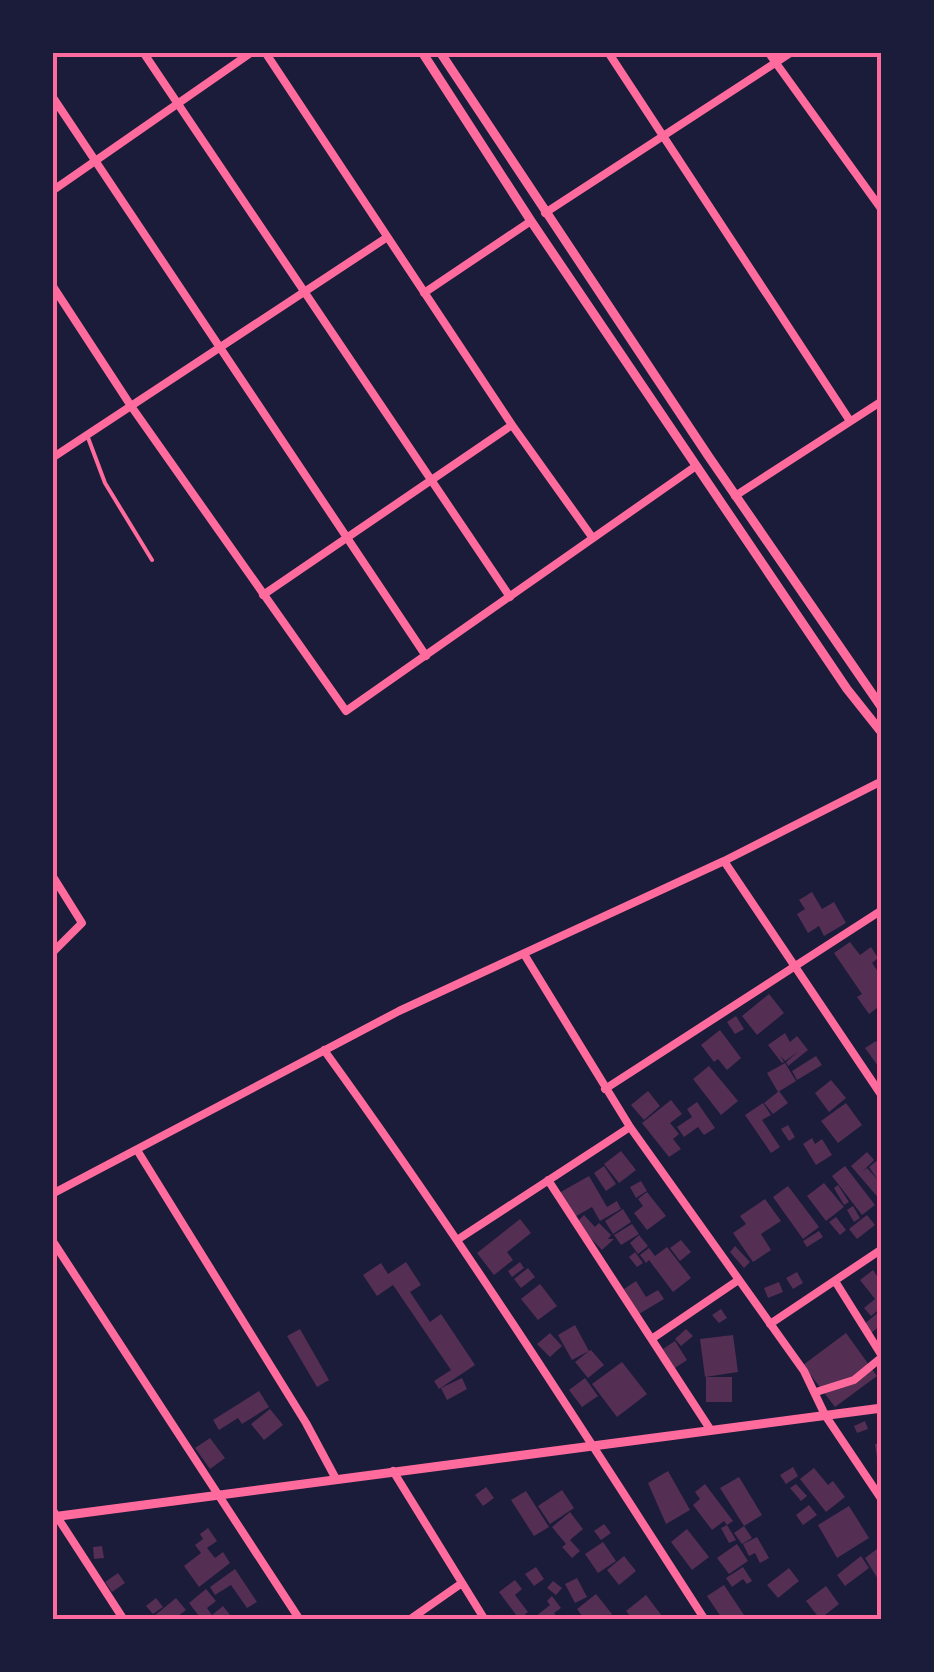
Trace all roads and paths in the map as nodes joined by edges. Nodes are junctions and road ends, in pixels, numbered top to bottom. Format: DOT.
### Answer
graph roads {
  1 [pos="143,52"];
  2 [pos="252,52"];
  3 [pos="265,52"];
  4 [pos="422,52"];
  5 [pos="440,52"];
  6 [pos="608,52"];
  7 [pos="768,52"];
  8 [pos="792,52"];
  9 [pos="775,64"];
  10 [pos="52,96"];
  11 [pos="178,104"];
  12 [pos="663,135"];
  13 [pos="96,163"];
  14 [pos="52,191"];
  15 [pos="882,210"];
  16 [pos="545,212"];
  17 [pos="531,221"];
  18 [pos="386,238"];
  19 [pos="52,285"];
  20 [pos="302,292"];
  21 [pos="424,293"];
  22 [pos="218,349"];
  23 [pos="882,401"];
  24 [pos="131,406"];
  25 [pos="850,422"];
  26 [pos="512,426"];
  27 [pos="87,435"];
  28 [pos="52,458"];
  29 [pos="696,466"];
  30 [pos="430,482"];
  31 [pos="735,496"];
  32 [pos="592,537"];
  33 [pos="347,540"];
  34 [pos="152,560"];
  35 [pos="263,595"];
  36 [pos="510,597"];
  37 [pos="426,656"];
  38 [pos="882,708"];
  39 [pos="882,734"];
  40 [pos="882,781"];
  41 [pos="724,861"];
  42 [pos="52,874"];
  43 [pos="882,910"];
  44 [pos="52,953"];
  45 [pos="524,954"];
  46 [pos="793,966"];
  47 [pos="324,1050"];
  48 [pos="605,1089"];
  49 [pos="882,1096"];
  50 [pos="630,1126"];
  51 [pos="137,1150"];
  52 [pos="548,1180"];
  53 [pos="52,1194"];
  54 [pos="52,1240"];
  55 [pos="457,1240"];
  56 [pos="882,1249"];
  57 [pos="737,1281"];
  58 [pos="836,1281"];
  59 [pos="770,1324"];
  60 [pos="653,1338"];
  61 [pos="882,1357"];
  62 [pos="816,1392"];
  63 [pos="882,1408"];
  64 [pos="825,1415"];
  65 [pos="710,1428"];
  66 [pos="595,1446"];
  67 [pos="394,1471"];
  68 [pos="336,1479"];
  69 [pos="220,1495"];
  70 [pos="882,1500"];
  71 [pos="54,1514"];
  72 [pos="462,1583"];
  73 [pos="124,1620"];
  74 [pos="300,1620"];
  75 [pos="408,1620"];
  76 [pos="486,1620"];
  77 [pos="704,1620"];
  1 -- 11 [label="street"];
  2 -- 11 [label="street"];
  3 -- 18 [label="street"];
  4 -- 17 [label="street"];
  5 -- 16 [label="street"];
  6 -- 12 [label="street"];
  7 -- 9 [label="street"];
  8 -- 9 [label="street"];
  9 -- 12 [label="street"];
  9 -- 15 [label="street"];
  10 -- 13 [label="street"];
  11 -- 13 [label="street"];
  11 -- 20 [label="street"];
  12 -- 16 [label="street"];
  12 -- 25 [label="street"];
  13 -- 14 [label="street"];
  13 -- 22 [label="street"];
  16 -- 31 [label="street"];
  17 -- 21 [label="street"];
  17 -- 29 [label="street"];
  18 -- 20 [label="street"];
  18 -- 21 [label="street"];
  19 -- 24 [label="street"];
  20 -- 22 [label="street"];
  20 -- 30 [label="street"];
  21 -- 26 [label="street"];
  22 -- 24 [label="street"];
  22 -- 33 [label="street"];
  23 -- 25 [label="street"];
  24 -- 27 [label="street"];
  24 -- 35 [label="street"];
  25 -- 31 [label="street"];
  26 -- 30 [label="street"];
  26 -- 32 [label="street"];
  27 -- 28 [label="street"];
  27 -- 34 [label="lane"];
  29 -- 32 [label="street"];
  29 -- 39 [label="street"];
  30 -- 33 [label="street"];
  30 -- 36 [label="street"];
  31 -- 38 [label="street"];
  32 -- 36 [label="street"];
  33 -- 35 [label="street"];
  33 -- 37 [label="street"];
  35 -- 37 [label="street"];
  36 -- 37 [label="street"];
  40 -- 41 [label="street"];
  41 -- 45 [label="street"];
  41 -- 46 [label="street"];
  42 -- 44 [label="street"];
  43 -- 46 [label="street"];
  45 -- 47 [label="street"];
  45 -- 48 [label="street"];
  46 -- 48 [label="street"];
  46 -- 49 [label="street"];
  47 -- 51 [label="street"];
  47 -- 55 [label="street"];
  48 -- 50 [label="street"];
  50 -- 52 [label="street"];
  50 -- 57 [label="street"];
  51 -- 53 [label="street"];
  51 -- 68 [label="street"];
  52 -- 55 [label="street"];
  52 -- 60 [label="street"];
  54 -- 69 [label="street"];
  55 -- 66 [label="street"];
  56 -- 58 [label="street"];
  57 -- 59 [label="street"];
  57 -- 60 [label="street"];
  58 -- 59 [label="street"];
  58 -- 61 [label="street"];
  59 -- 62 [label="street"];
  60 -- 65 [label="street"];
  61 -- 62 [label="street"];
  62 -- 64 [label="street"];
  63 -- 64 [label="street"];
  64 -- 65 [label="street"];
  64 -- 70 [label="street"];
  65 -- 66 [label="street"];
  66 -- 67 [label="street"];
  66 -- 77 [label="street"];
  67 -- 68 [label="street"];
  67 -- 72 [label="street"];
  68 -- 69 [label="street"];
  69 -- 71 [label="street"];
  69 -- 74 [label="street"];
  71 -- 73 [label="street"];
  72 -- 75 [label="street"];
  72 -- 76 [label="street"];
}
